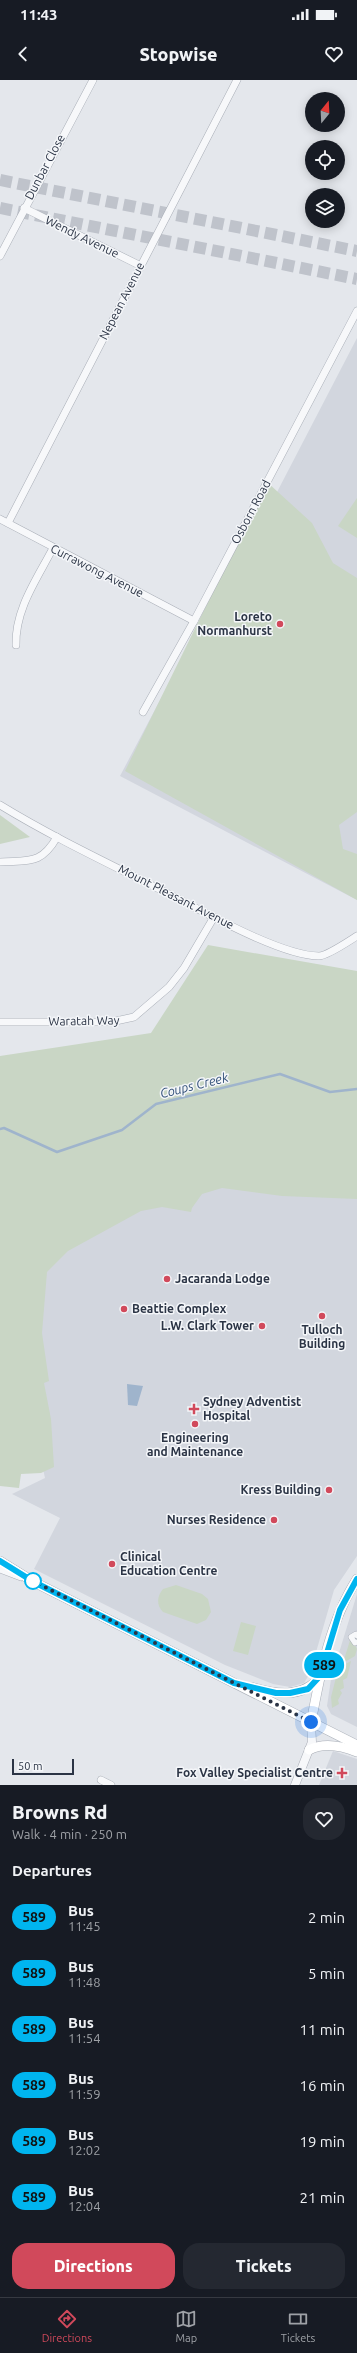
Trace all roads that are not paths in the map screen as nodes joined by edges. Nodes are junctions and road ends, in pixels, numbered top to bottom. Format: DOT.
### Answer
graph roads {
  1 [pos="93,80"];
  2 [pos="237,80"];
  3 [pos="24,208"];
  4 [pos="0,256"];
  5 [pos="141,266"];
  6 [pos="357,312"];
  7 [pos="0,519"];
  8 [pos="8,523"];
  9 [pos="53,548"];
  10 [pos="194,621"];
  11 [pos="16,645"];
  12 [pos="143,712"];
  13 [pos="0,805"];
  14 [pos="57,837"];
  15 [pos="0,862"];
  16 [pos="214,917"];
  17 [pos="357,936"];
  18 [pos="0,1022"];
  19 [pos="0,1561"];
  20 [pos="0,1569"];
  21 [pos="357,1579"];
  22 [pos="34,1582"];
  23 [pos="357,1636"];
  24 [pos="357,1642"];
  25 [pos="320,1676"];
  26 [pos="234,1683"];
  27 [pos="311,1722"];
  28 [pos="357,1745"];
  29 [pos="309,1750"];
  30 [pos="357,1752"];
  31 [pos="101,1780"];
  32 [pos="110,1785"];
  33 [pos="295,1785"];
  1 -- 3 [label="street, Dunbar Close"];
  2 -- 5 [label="street, Nepean Avenue"];
  3 -- 4 [label="street, Dunbar Close"];
  3 -- 5 [label="street, Wendy Avenue"];
  5 -- 8 [label="street, Nepean Avenue"];
  6 -- 10 [label="street, Osborn Road"];
  7 -- 8 [label="street, Currawong Avenue"];
  8 -- 9 [label="street, Currawong Avenue"];
  9 -- 10 [label="street, Currawong Avenue"];
  9 -- 11 [label="street"];
  10 -- 12 [label="street, Osborn Road"];
  13 -- 14 [label="street, Mount Pleasant Avenue"];
  14 -- 15 [label="street"];
  14 -- 16 [label="street, Mount Pleasant Avenue"];
  16 -- 17 [label="street, Mount Pleasant Avenue"];
  16 -- 18 [label="street, Waratah Way"];
  19 -- 22 [label="main road"];
  20 -- 22 [label="street"];
  21 -- 25 [label="main road"];
  22 -- 26 [label="main road"];
  23 -- 24 [label="street"];
  25 -- 26 [label="main road"];
  25 -- 27 [label="main road"];
  26 -- 27 [label="main road"];
  27 -- 28 [label="main road"];
  27 -- 29 [label="street"];
  29 -- 30 [label="main road"];
  29 -- 33 [label="street"];
  31 -- 32 [label="street"];
}
